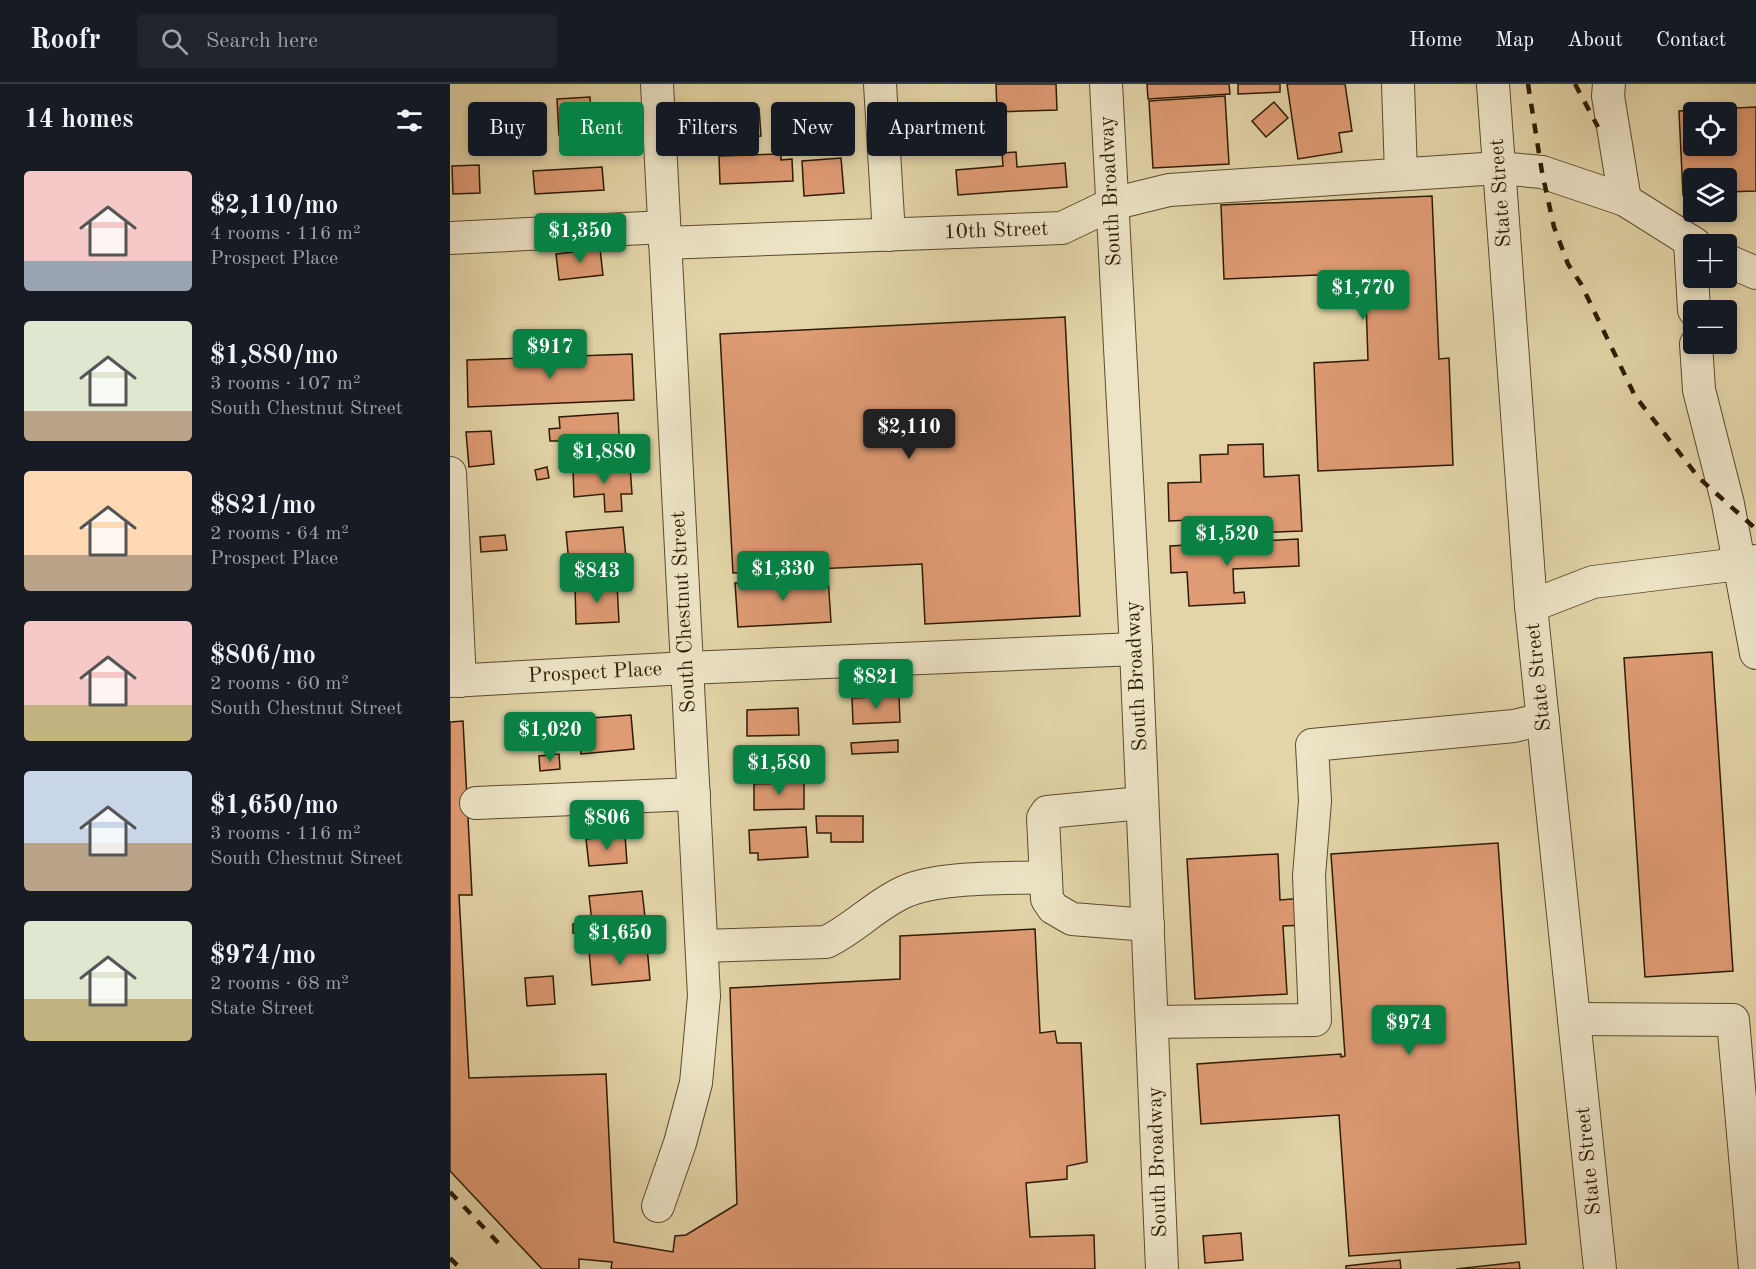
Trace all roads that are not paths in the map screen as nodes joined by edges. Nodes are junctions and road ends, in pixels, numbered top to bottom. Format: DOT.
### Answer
graph roads {
  1 [pos="657,84"];
  2 [pos="880,84"];
  3 [pos="1106,84"];
  4 [pos="1398,84"];
  5 [pos="1493,84"];
  6 [pos="1609,84"];
  7 [pos="1499,168"];
  8 [pos="1401,174"];
  9 [pos="1625,200"];
  10 [pos="1112,204"];
  11 [pos="665,235"];
  12 [pos="889,235"];
  13 [pos="1683,237"];
  14 [pos="450,238"];
  15 [pos="1737,265"];
  16 [pos="1756,273"];
  17 [pos="1697,354"];
  18 [pos="450,473"];
  19 [pos="1748,563"];
  20 [pos="1532,606"];
  21 [pos="1136,649"];
  22 [pos="1756,653"];
  23 [pos="687,668"];
  24 [pos="455,681"];
  25 [pos="1543,720"];
  26 [pos="694,794"];
  27 [pos="476,803"];
  28 [pos="1142,803"];
  29 [pos="1046,877"];
  30 [pos="1148,925"];
  31 [pos="702,946"];
  32 [pos="1574,1019"];
  33 [pos="1745,1020"];
  34 [pos="1152,1022"];
  35 [pos="658,1206"];
  36 [pos="1162,1269"];
  37 [pos="1600,1269"];
  38 [pos="1755,1269"];
  1 -- 11 [label="street, South Chestnut Street"];
  2 -- 12 [label="street"];
  3 -- 10 [label="street, South Broadway"];
  4 -- 8 [label="street"];
  5 -- 7 [label="street, State Street"];
  6 -- 9 [label="street"];
  7 -- 8 [label="street, 10th Street"];
  7 -- 9 [label="street, 10th Street"];
  7 -- 20 [label="street, State Street"];
  8 -- 10 [label="street, 10th Street"];
  9 -- 13 [label="street, 10th Street"];
  10 -- 12 [label="street, 10th Street"];
  10 -- 21 [label="street, South Broadway"];
  11 -- 12 [label="street, 10th Street"];
  11 -- 14 [label="street, 10th Street"];
  11 -- 23 [label="street, South Chestnut Street"];
  15 -- 16 [label="street"];
  17 -- 19 [label="street"];
  18 -- 24 [label="street"];
  19 -- 20 [label="street"];
  19 -- 22 [label="street"];
  20 -- 25 [label="street, State Street"];
  21 -- 23 [label="street, Prospect Place"];
  21 -- 28 [label="street, South Broadway"];
  23 -- 24 [label="street, Prospect Place"];
  23 -- 26 [label="street, South Chestnut Street"];
  25 -- 32 [label="street, State Street"];
  25 -- 34 [label="street"];
  26 -- 27 [label="street"];
  26 -- 31 [label="street, South Chestnut Street"];
  28 -- 29 [label="street"];
  28 -- 30 [label="street, South Broadway"];
  29 -- 30 [label="street"];
  29 -- 31 [label="street"];
  30 -- 34 [label="street, South Broadway"];
  31 -- 35 [label="street, South Chestnut Street"];
  32 -- 33 [label="street"];
  32 -- 37 [label="street, State Street"];
  33 -- 38 [label="street"];
  34 -- 36 [label="street, South Broadway"];
}
